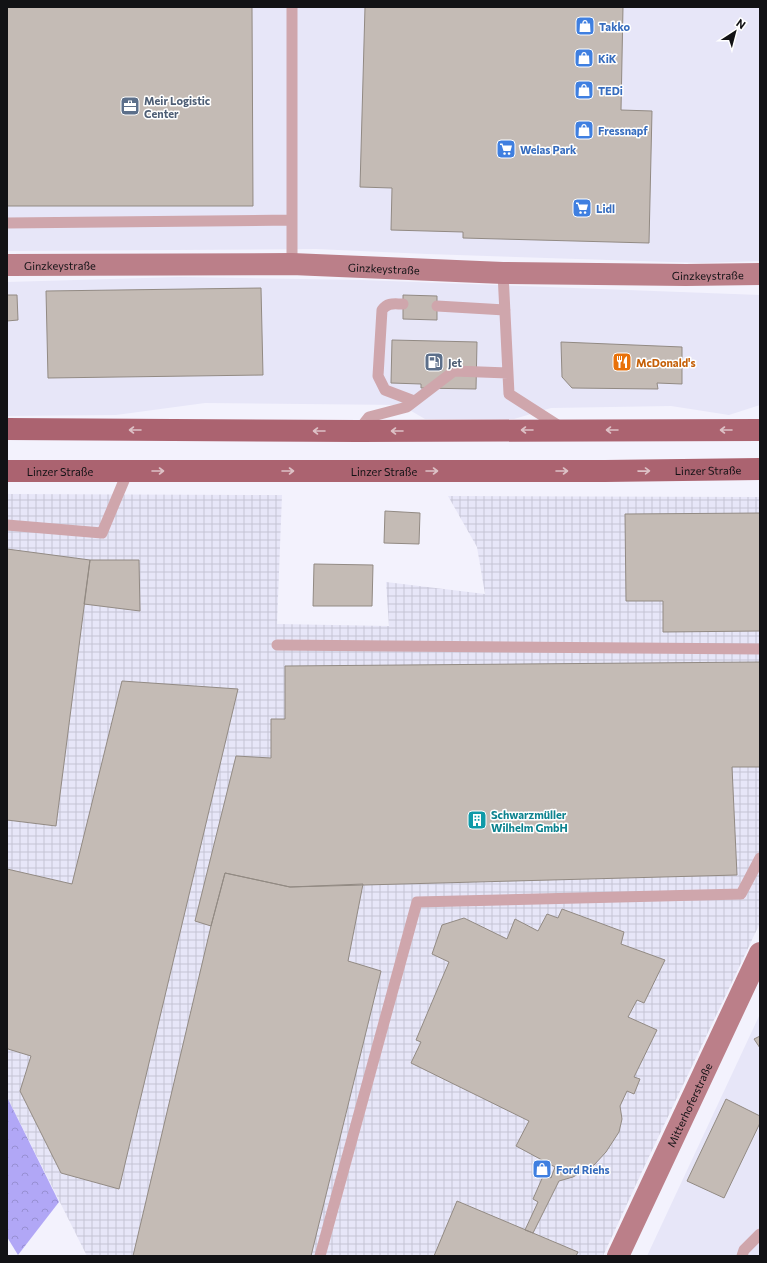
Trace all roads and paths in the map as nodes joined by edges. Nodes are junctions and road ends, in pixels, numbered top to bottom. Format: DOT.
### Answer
graph roads {
  1 [pos="292,7"];
  2 [pos="292,220"];
  3 [pos="7,223"];
  4 [pos="292,264"];
  5 [pos="7,265"];
  6 [pos="503,272"];
  7 [pos="760,274"];
  8 [pos="403,304"];
  9 [pos="437,306"];
  10 [pos="506,310"];
  11 [pos="508,373"];
  12 [pos="414,401"];
  13 [pos="7,429"];
  14 [pos="566,430"];
  15 [pos="760,430"];
  16 [pos="358,431"];
  17 [pos="760,469"];
  18 [pos="7,471"];
  19 [pos="128,471"];
  20 [pos="7,525"];
  21 [pos="277,645"];
  22 [pos="760,649"];
  23 [pos="760,858"];
  24 [pos="760,953"];
  25 [pos="760,1234"];
  26 [pos="320,1256"];
  27 [pos="618,1256"];
  28 [pos="742,1256"];
  1 -- 2 [label="lane"];
  2 -- 3 [label="lane"];
  2 -- 4 [label="lane"];
  4 -- 5 [label="street, Ginzkeystraße"];
  4 -- 6 [label="street, Ginzkeystraße"];
  6 -- 7 [label="street, Ginzkeystraße"];
  6 -- 10 [label="lane"];
  8 -- 12 [label="lane"];
  9 -- 10 [label="lane"];
  10 -- 11 [label="lane"];
  11 -- 12 [label="lane"];
  11 -- 14 [label="lane"];
  12 -- 16 [label="lane"];
  16 -- 13 [label="main road, one-way"];
  15 -- 14 [label="main road, one-way"];
  14 -- 16 [label="main road, one-way"];
  19 -- 17 [label="main road, Linzer Straße, one-way"];
  18 -- 19 [label="main road, Linzer Straße"];
  19 -- 20 [label="lane"];
  21 -- 22 [label="lane"];
  23 -- 26 [label="lane"];
  24 -- 27 [label="street, Mitterhoferstraße"];
  25 -- 28 [label="lane"];
}
